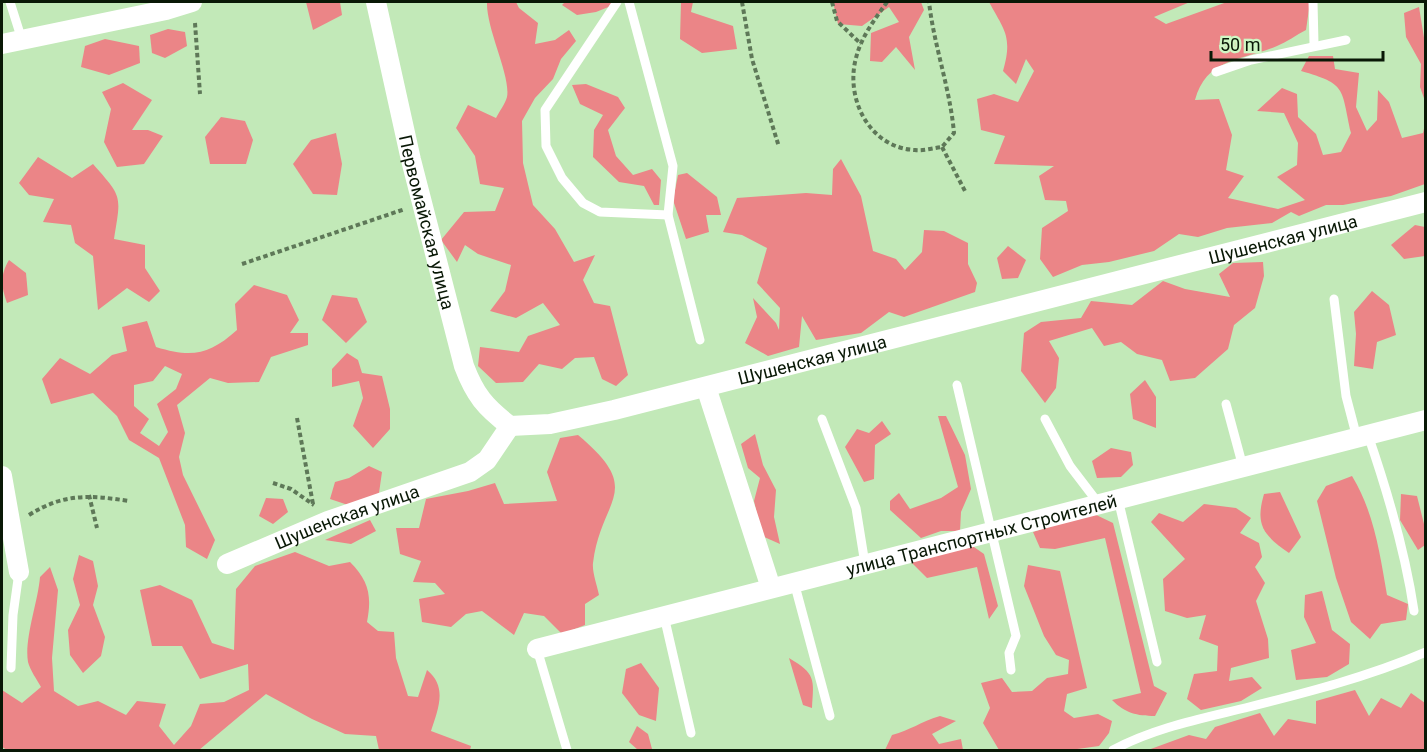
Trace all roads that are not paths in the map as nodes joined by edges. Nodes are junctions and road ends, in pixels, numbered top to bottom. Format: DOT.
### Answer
graph roads {
  1 [pos="10,2"];
  2 [pos="376,2"];
  3 [pos="617,2"];
  4 [pos="629,2"];
  5 [pos="1313,2"];
  6 [pos="193,7"];
  7 [pos="143,8"];
  8 [pos="22,40"];
  9 [pos="1346,40"];
  10 [pos="2,44"];
  11 [pos="1314,44"];
  12 [pos="1216,72"];
  13 [pos="1425,202"];
  14 [pos="668,215"];
  15 [pos="1334,299"];
  16 [pos="700,340"];
  17 [pos="957,385"];
  18 [pos="706,387"];
  19 [pos="1226,404"];
  20 [pos="822,419"];
  21 [pos="1045,419"];
  22 [pos="1425,420"];
  23 [pos="510,426"];
  24 [pos="1363,436"];
  25 [pos="1243,467"];
  26 [pos="2,476"];
  27 [pos="1108,502"];
  28 [pos="991,532"];
  29 [pos="227,564"];
  30 [pos="865,564"];
  31 [pos="19,572"];
  32 [pos="794,582"];
  33 [pos="771,588"];
  34 [pos="1414,611"];
  35 [pos="663,616"];
  36 [pos="537,649"];
  37 [pos="1425,652"];
  38 [pos="1157,662"];
  39 [pos="11,668"];
  40 [pos="1011,670"];
  41 [pos="831,716"];
  42 [pos="691,733"];
  43 [pos="567,750"];
  44 [pos="1113,750"];
  1 -- 8 [label="lane"];
  2 -- 23 [label="street, Первомайская улица"];
  3 -- 14 [label="lane"];
  4 -- 14 [label="lane"];
  5 -- 11 [label="lane"];
  6 -- 7 [label="street"];
  7 -- 8 [label="street"];
  8 -- 10 [label="street"];
  9 -- 11 [label="lane"];
  11 -- 12 [label="lane"];
  13 -- 18 [label="street, Шушенская улица"];
  14 -- 16 [label="lane"];
  15 -- 24 [label="lane"];
  17 -- 28 [label="lane"];
  18 -- 23 [label="street, Шушенская улица"];
  18 -- 33 [label="street"];
  19 -- 25 [label="lane"];
  20 -- 30 [label="lane"];
  21 -- 27 [label="lane"];
  22 -- 24 [label="street, улица Транспортных Строителей"];
  23 -- 29 [label="street, Шушенская улица"];
  24 -- 25 [label="street, улица Транспортных Строителей"];
  24 -- 34 [label="lane"];
  25 -- 27 [label="street, улица Транспортных Строителей"];
  26 -- 31 [label="street"];
  27 -- 28 [label="street, улица Транспортных Строителей"];
  27 -- 38 [label="lane"];
  28 -- 30 [label="street, улица Транспортных Строителей"];
  28 -- 40 [label="lane"];
  30 -- 32 [label="street, улица Транспортных Строителей"];
  31 -- 39 [label="lane"];
  32 -- 33 [label="street, улица Транспортных Строителей"];
  32 -- 41 [label="lane"];
  33 -- 35 [label="street, улица Транспортных Строителей"];
  35 -- 36 [label="street, улица Транспортных Строителей"];
  35 -- 42 [label="lane"];
  36 -- 43 [label="lane"];
  37 -- 44 [label="lane"];
}
